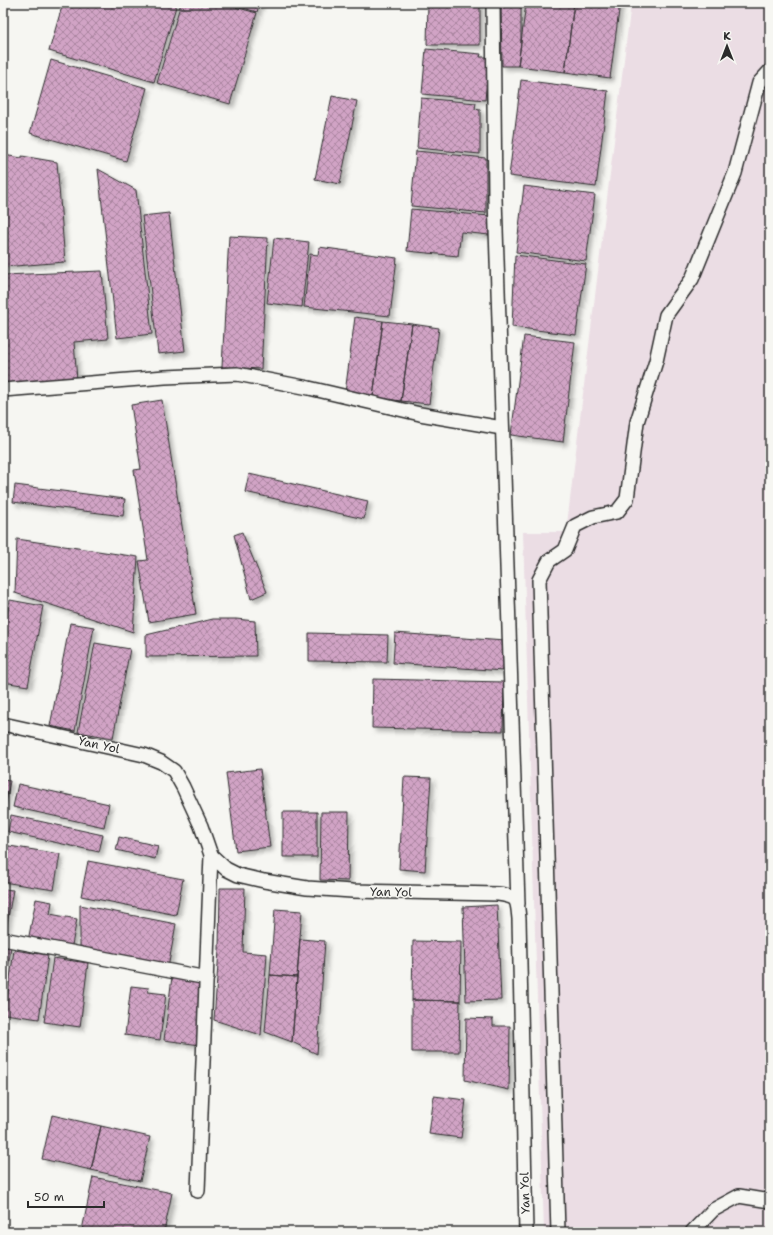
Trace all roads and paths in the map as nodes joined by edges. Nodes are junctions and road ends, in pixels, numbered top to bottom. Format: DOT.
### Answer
graph roads {
  1 [pos="493,3"];
  2 [pos="770,71"];
  3 [pos="3,390"];
  4 [pos="502,428"];
  5 [pos="3,724"];
  6 [pos="212,855"];
  7 [pos="518,904"];
  8 [pos="3,940"];
  9 [pos="207,978"];
  10 [pos="198,1191"];
  11 [pos="770,1201"];
  12 [pos="526,1232"];
  13 [pos="558,1232"];
  14 [pos="692,1232"];
  1 -- 4 [label="street"];
  2 -- 13 [label="street"];
  3 -- 4 [label="street"];
  4 -- 7 [label="street"];
  5 -- 6 [label="street, Yan Yol"];
  6 -- 7 [label="street, Yan Yol"];
  6 -- 9 [label="street"];
  7 -- 12 [label="street, Yan Yol"];
  8 -- 9 [label="street"];
  9 -- 10 [label="street"];
  11 -- 14 [label="street"];
}
